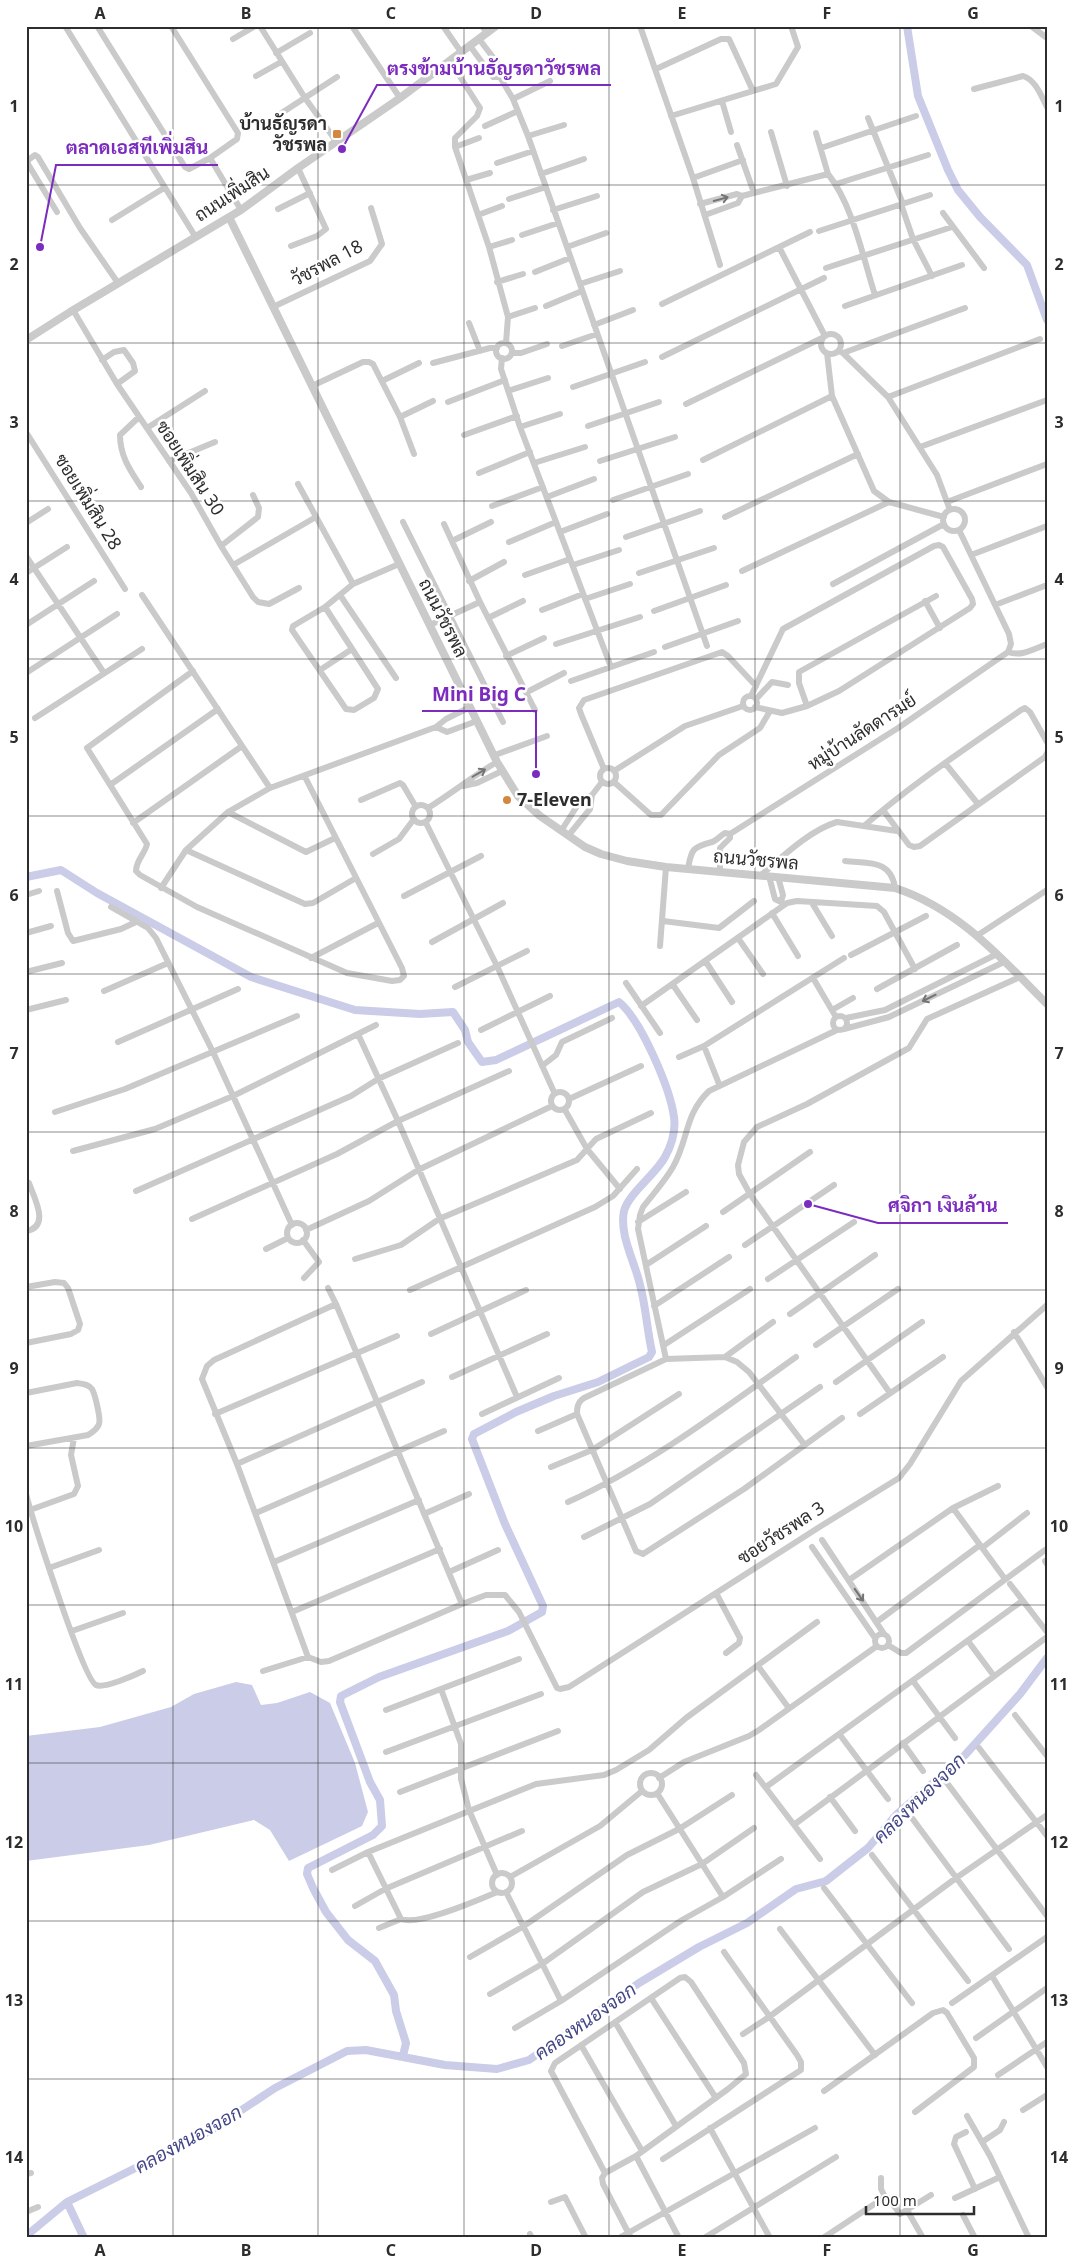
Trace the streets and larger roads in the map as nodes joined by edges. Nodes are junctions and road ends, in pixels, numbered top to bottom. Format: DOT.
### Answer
graph roads {
  1 [pos="64,26"];
  2 [pos="98,26"];
  3 [pos="171,26"];
  4 [pos="255,26"];
  5 [pos="260,26"];
  6 [pos="352,26"];
  7 [pos="443,26"];
  8 [pos="496,26"];
  9 [pos="640,26"];
  10 [pos="791,26"];
  11 [pos="1031,26"];
  12 [pos="484,30"];
  13 [pos="310,33"];
  14 [pos="1047,38"];
  15 [pos="233,39"];
  16 [pos="479,39"];
  17 [pos="470,46"];
  18 [pos="461,52"];
  19 [pos="276,53"];
  20 [pos="450,61"];
  21 [pos="282,62"];
  22 [pos="656,69"];
  23 [pos="256,76"];
  24 [pos="500,77"];
  25 [pos="337,78"];
  26 [pos="550,80"];
  27 [pos="974,89"];
  28 [pos="753,91"];
  29 [pos="305,98"];
  30 [pos="400,98"];
  31 [pos="512,99"];
  32 [pos="722,101"];
  33 [pos="1047,107"];
  34 [pos="518,111"];
  35 [pos="280,114"];
  36 [pos="671,116"];
  37 [pos="916,116"];
  38 [pos="868,118"];
  39 [pos="564,125"];
  40 [pos="485,126"];
  41 [pos="731,132"];
  42 [pos="771,132"];
  43 [pos="816,132"];
  44 [pos="872,132"];
  45 [pos="528,136"];
  46 [pos="478,138"];
  47 [pos="336,142"];
  48 [pos="738,145"];
  49 [pos="455,148"];
  50 [pos="821,148"];
  51 [pos="532,151"];
  52 [pos="928,155"];
  53 [pos="210,158"];
  54 [pos="584,158"];
  55 [pos="743,160"];
  56 [pos="497,163"];
  57 [pos="298,168"];
  58 [pos="887,168"];
  59 [pos="490,172"];
  60 [pos="541,174"];
  61 [pos="828,174"];
  62 [pos="693,178"];
  63 [pos="466,180"];
  64 [pos="836,184"];
  65 [pos="787,186"];
  66 [pos="546,187"];
  67 [pos="164,188"];
  68 [pos="754,192"];
  69 [pos="310,193"];
  70 [pos="930,195"];
  71 [pos="597,196"];
  72 [pos="742,196"];
  73 [pos="509,198"];
  74 [pos="700,204"];
  75 [pos="902,204"];
  76 [pos="502,206"];
  77 [pos="371,208"];
  78 [pos="278,209"];
  79 [pos="241,210"];
  80 [pos="553,210"];
  81 [pos="57,212"];
  82 [pos="943,213"];
  83 [pos="478,215"];
  84 [pos="704,215"];
  85 [pos="229,217"];
  86 [pos="851,219"];
  87 [pos="112,220"];
  88 [pos="558,223"];
  89 [pos="952,227"];
  90 [pos="819,231"];
  91 [pos="810,232"];
  92 [pos="606,233"];
  93 [pos="522,235"];
  94 [pos="195,236"];
  95 [pos="512,240"];
  96 [pos="913,240"];
  97 [pos="291,246"];
  98 [pos="489,247"];
  99 [pos="567,247"];
  100 [pos="778,247"];
  101 [pos="862,256"];
  102 [pos="570,258"];
  103 [pos="720,265"];
  104 [pos="962,265"];
  105 [pos="826,268"];
  106 [pos="984,268"];
  107 [pos="620,271"];
  108 [pos="534,272"];
  109 [pos="523,274"];
  110 [pos="932,276"];
  111 [pos="824,278"];
  112 [pos="497,282"];
  113 [pos="118,284"];
  114 [pos="581,288"];
  115 [pos="801,289"];
  116 [pos="875,295"];
  117 [pos="662,304"];
  118 [pos="546,306"];
  119 [pos="846,306"];
  120 [pos="273,307"];
  121 [pos="535,308"];
  122 [pos="965,308"];
  123 [pos="73,310"];
  124 [pos="633,310"];
  125 [pos="508,317"];
  126 [pos="470,323"];
  127 [pos="594,325"];
  128 [pos="598,334"];
  129 [pos="824,337"];
  130 [pos="26,340"];
  131 [pos="1040,340"];
  132 [pos="506,343"];
  133 [pos="547,344"];
  134 [pos="562,346"];
  135 [pos="497,348"];
  136 [pos="480,351"];
  137 [pos="841,352"];
  138 [pos="512,353"];
  139 [pos="827,353"];
  140 [pos="662,357"];
  141 [pos="502,358"];
  142 [pos="102,360"];
  143 [pos="645,362"];
  144 [pos="420,363"];
  145 [pos="433,364"];
  146 [pos="611,373"];
  147 [pos="548,378"];
  148 [pos="505,380"];
  149 [pos="382,381"];
  150 [pos="117,384"];
  151 [pos="312,386"];
  152 [pos="573,387"];
  153 [pos="205,391"];
  154 [pos="508,391"];
  155 [pos="832,396"];
  156 [pos="888,397"];
  157 [pos="1047,400"];
  158 [pos="433,401"];
  159 [pos="448,402"];
  160 [pos="659,402"];
  161 [pos="686,404"];
  162 [pos="560,414"];
  163 [pos="625,414"];
  164 [pos="517,416"];
  165 [pos="139,417"];
  166 [pos="400,417"];
  167 [pos="588,426"];
  168 [pos="520,427"];
  169 [pos="147,428"];
  170 [pos="26,432"];
  171 [pos="464,435"];
  172 [pos="675,437"];
  173 [pos="215,442"];
  174 [pos="584,447"];
  175 [pos="920,447"];
  176 [pos="638,449"];
  177 [pos="530,452"];
  178 [pos="414,454"];
  179 [pos="858,454"];
  180 [pos="703,460"];
  181 [pos="169,461"];
  182 [pos="600,461"];
  183 [pos="534,463"];
  184 [pos="1047,464"];
  185 [pos="479,472"];
  186 [pos="688,474"];
  187 [pos="594,479"];
  188 [pos="298,484"];
  189 [pos="543,486"];
  190 [pos="141,487"];
  191 [pos="652,487"];
  192 [pos="253,496"];
  193 [pos="547,496"];
  194 [pos="613,500"];
  195 [pos="889,502"];
  196 [pos="947,502"];
  197 [pos="492,506"];
  198 [pos="48,509"];
  199 [pos="950,510"];
  200 [pos="700,511"];
  201 [pos="606,514"];
  202 [pos="316,517"];
  203 [pos="725,517"];
  204 [pos="944,520"];
  205 [pos="403,522"];
  206 [pos="491,522"];
  207 [pos="556,522"];
  208 [pos="26,523"];
  209 [pos="444,524"];
  210 [pos="664,524"];
  211 [pos="1047,526"];
  212 [pos="960,530"];
  213 [pos="560,532"];
  214 [pos="626,537"];
  215 [pos="452,541"];
  216 [pos="509,542"];
  217 [pos="221,546"];
  218 [pos="67,547"];
  219 [pos="714,548"];
  220 [pos="619,550"];
  221 [pos="971,555"];
  222 [pos="26,556"];
  223 [pos="678,561"];
  224 [pos="504,562"];
  225 [pos="571,562"];
  226 [pos="399,564"];
  227 [pos="233,565"];
  228 [pos="34,568"];
  229 [pos="742,571"];
  230 [pos="26,573"];
  231 [pos="639,573"];
  232 [pos="525,575"];
  233 [pos="94,581"];
  234 [pos="469,581"];
  235 [pos="353,584"];
  236 [pos="630,584"];
  237 [pos="833,584"];
  238 [pos="726,585"];
  239 [pos="1047,585"];
  240 [pos="299,588"];
  241 [pos="125,589"];
  242 [pos="142,595"];
  243 [pos="340,595"];
  244 [pos="584,596"];
  245 [pos="936,596"];
  246 [pos="690,597"];
  247 [pos="523,601"];
  248 [pos="925,601"];
  249 [pos="480,602"];
  250 [pos="995,604"];
  251 [pos="58,605"];
  252 [pos="324,606"];
  253 [pos="542,610"];
  254 [pos="654,611"];
  255 [pos="117,614"];
  256 [pos="450,616"];
  257 [pos="640,617"];
  258 [pos="488,618"];
  259 [pos="738,621"];
  260 [pos="26,625"];
  261 [pos="430,625"];
  262 [pos="940,628"];
  263 [pos="597,631"];
  264 [pos="703,632"];
  265 [pos="81,638"];
  266 [pos="544,638"];
  267 [pos="556,644"];
  268 [pos="1047,644"];
  269 [pos="665,646"];
  270 [pos="707,646"];
  271 [pos="142,649"];
  272 [pos="352,649"];
  273 [pos="654,652"];
  274 [pos="1008,652"];
  275 [pos="506,656"];
  276 [pos="611,667"];
  277 [pos="320,670"];
  278 [pos="193,671"];
  279 [pos="26,673"];
  280 [pos="104,673"];
  281 [pos="564,673"];
  282 [pos="396,678"];
  283 [pos="571,682"];
  284 [pos="788,685"];
  285 [pos="756,686"];
  286 [pos="527,692"];
  287 [pos="754,697"];
  288 [pos="743,706"];
  289 [pos="807,706"];
  290 [pos="470,707"];
  291 [pos="755,707"];
  292 [pos="218,709"];
  293 [pos="535,710"];
  294 [pos="770,711"];
  295 [pos="35,718"];
  296 [pos="477,721"];
  297 [pos="502,722"];
  298 [pos="436,727"];
  299 [pos="547,736"];
  300 [pos="1047,742"];
  301 [pos="242,746"];
  302 [pos="1047,752"];
  303 [pos="496,759"];
  304 [pos="945,763"];
  305 [pos="604,769"];
  306 [pos="502,771"];
  307 [pos="614,771"];
  308 [pos="305,777"];
  309 [pos="602,782"];
  310 [pos="614,782"];
  311 [pos="110,785"];
  312 [pos="463,786"];
  313 [pos="270,788"];
  314 [pos="592,795"];
  315 [pos="361,800"];
  316 [pos="978,804"];
  317 [pos="416,807"];
  318 [pos="428,808"];
  319 [pos="883,810"];
  320 [pos="228,812"];
  321 [pos="414,819"];
  322 [pos="133,823"];
  323 [pos="426,823"];
  324 [pos="864,826"];
  325 [pos="561,831"];
  326 [pos="897,831"];
  327 [pos="730,834"];
  328 [pos="568,836"];
  329 [pos="336,838"];
  330 [pos="713,842"];
  331 [pos="720,848"];
  332 [pos="186,850"];
  333 [pos="373,854"];
  334 [pos="481,856"];
  335 [pos="845,861"];
  336 [pos="666,867"];
  337 [pos="688,869"];
  338 [pos="450,872"];
  339 [pos="720,872"];
  340 [pos="765,876"];
  341 [pos="778,877"];
  342 [pos="356,878"];
  343 [pos="161,888"];
  344 [pos="895,888"];
  345 [pos="1047,890"];
  346 [pos="39,891"];
  347 [pos="57,891"];
  348 [pos="26,895"];
  349 [pos="404,896"];
  350 [pos="754,901"];
  351 [pos="503,903"];
  352 [pos="812,903"];
  353 [pos="781,904"];
  354 [pos="111,907"];
  355 [pos="772,914"];
  356 [pos="926,916"];
  357 [pos="474,919"];
  358 [pos="663,921"];
  359 [pos="136,922"];
  360 [pos="378,923"];
  361 [pos="51,926"];
  362 [pos="26,933"];
  363 [pos="896,933"];
  364 [pos="978,935"];
  365 [pos="832,936"];
  366 [pos="738,938"];
  367 [pos="432,942"];
  368 [pos="957,945"];
  369 [pos="660,946"];
  370 [pos="527,951"];
  371 [pos="997,954"];
  372 [pos="851,955"];
  373 [pos="798,956"];
  374 [pos="311,958"];
  375 [pos="844,958"];
  376 [pos="706,962"];
  377 [pos="1004,962"];
  378 [pos="62,963"];
  379 [pos="168,963"];
  380 [pos="497,966"];
  381 [pos="915,969"];
  382 [pos="966,970"];
  383 [pos="26,972"];
  384 [pos="763,974"];
  385 [pos="971,977"];
  386 [pos="1020,977"];
  387 [pos="813,978"];
  388 [pos="948,978"];
  389 [pos="626,982"];
  390 [pos="673,985"];
  391 [pos="952,986"];
  392 [pos="455,987"];
  393 [pos="238,989"];
  394 [pos="877,989"];
  395 [pos="104,990"];
  396 [pos="550,996"];
  397 [pos="853,998"];
  398 [pos="66,1000"];
  399 [pos="732,1002"];
  400 [pos="1047,1004"];
  401 [pos="641,1006"];
  402 [pos="26,1010"];
  403 [pos="192,1010"];
  404 [pos="832,1010"];
  405 [pos="518,1012"];
  406 [pos="297,1016"];
  407 [pos="836,1017"];
  408 [pos="612,1018"];
  409 [pos="846,1018"];
  410 [pos="698,1020"];
  411 [pos="376,1025"];
  412 [pos="480,1030"];
  413 [pos="841,1030"];
  414 [pos="660,1033"];
  415 [pos="358,1034"];
  416 [pos="118,1042"];
  417 [pos="458,1043"];
  418 [pos="704,1046"];
  419 [pos="213,1052"];
  420 [pos="679,1057"];
  421 [pos="542,1066"];
  422 [pos="641,1066"];
  423 [pos="509,1071"];
  424 [pos="378,1079"];
  425 [pos="719,1084"];
  426 [pos="554,1092"];
  427 [pos="232,1096"];
  428 [pos="569,1098"];
  429 [pos="552,1106"];
  430 [pos="565,1110"];
  431 [pos="55,1112"];
  432 [pos="651,1113"];
  433 [pos="398,1121"];
  434 [pos="252,1139"];
  435 [pos="587,1149"];
  436 [pos="74,1151"];
  437 [pos="810,1152"];
  438 [pos="637,1168"];
  439 [pos="418,1170"];
  440 [pos="26,1181"];
  441 [pos="273,1184"];
  442 [pos="834,1185"];
  443 [pos="620,1189"];
  444 [pos="136,1191"];
  445 [pos="686,1192"];
  446 [pos="750,1194"];
  447 [pos="722,1212"];
  448 [pos="192,1219"];
  449 [pos="439,1219"];
  450 [pos="638,1222"];
  451 [pos="854,1222"];
  452 [pos="292,1225"];
  453 [pos="706,1226"];
  454 [pos="773,1227"];
  455 [pos="306,1230"];
  456 [pos="26,1231"];
  457 [pos="288,1238"];
  458 [pos="303,1240"];
  459 [pos="746,1245"];
  460 [pos="266,1249"];
  461 [pos="875,1256"];
  462 [pos="729,1257"];
  463 [pos="355,1259"];
  464 [pos="796,1261"];
  465 [pos="646,1266"];
  466 [pos="459,1267"];
  467 [pos="304,1278"];
  468 [pos="768,1279"];
  469 [pos="26,1286"];
  470 [pos="328,1288"];
  471 [pos="750,1289"];
  472 [pos="898,1289"];
  473 [pos="410,1290"];
  474 [pos="526,1290"];
  475 [pos="820,1293"];
  476 [pos="336,1304"];
  477 [pos="1047,1305"];
  478 [pos="654,1306"];
  479 [pos="479,1311"];
  480 [pos="790,1314"];
  481 [pos="773,1322"];
  482 [pos="922,1322"];
  483 [pos="844,1326"];
  484 [pos="1014,1332"];
  485 [pos="431,1334"];
  486 [pos="547,1334"];
  487 [pos="397,1336"];
  488 [pos="26,1343"];
  489 [pos="664,1345"];
  490 [pos="816,1345"];
  491 [pos="356,1353"];
  492 [pos="498,1355"];
  493 [pos="724,1357"];
  494 [pos="796,1357"];
  495 [pos="943,1357"];
  496 [pos="666,1359"];
  497 [pos="867,1360"];
  498 [pos="452,1377"];
  499 [pos="559,1378"];
  500 [pos="422,1382"];
  501 [pos="836,1382"];
  502 [pos="759,1383"];
  503 [pos="820,1387"];
  504 [pos="1047,1387"];
  505 [pos="26,1393"];
  506 [pos="890,1393"];
  507 [pos="679,1394"];
  508 [pos="517,1397"];
  509 [pos="376,1402"];
  510 [pos="215,1414"];
  511 [pos="482,1414"];
  512 [pos="577,1414"];
  513 [pos="782,1414"];
  514 [pos="860,1414"];
  515 [pos="842,1418"];
  516 [pos="444,1431"];
  517 [pos="538,1432"];
  518 [pos="74,1438"];
  519 [pos="804,1444"];
  520 [pos="26,1446"];
  521 [pos="397,1450"];
  522 [pos="592,1450"];
  523 [pos="237,1464"];
  524 [pos="551,1468"];
  525 [pos="607,1484"];
  526 [pos="998,1486"];
  527 [pos="26,1494"];
  528 [pos="469,1494"];
  529 [pos="419,1500"];
  530 [pos="568,1502"];
  531 [pos="953,1508"];
  532 [pos="30,1510"];
  533 [pos="256,1513"];
  534 [pos="1027,1513"];
  535 [pos="424,1514"];
  536 [pos="623,1520"];
  537 [pos="815,1529"];
  538 [pos="804,1536"];
  539 [pos="584,1537"];
  540 [pos="981,1547"];
  541 [pos="827,1548"];
  542 [pos="440,1549"];
  543 [pos="99,1550"];
  544 [pos="498,1550"];
  545 [pos="1045,1550"];
  546 [pos="817,1554"];
  547 [pos="274,1562"];
  548 [pos="50,1568"];
  549 [pos="449,1572"];
  550 [pos="849,1580"];
  551 [pos="1008,1582"];
  552 [pos="716,1593"];
  553 [pos="1022,1601"];
  554 [pos="462,1604"];
  555 [pos="123,1612"];
  556 [pos="292,1612"];
  557 [pos="878,1621"];
  558 [pos="817,1622"];
  559 [pos="72,1631"];
  560 [pos="1047,1632"];
  561 [pos="884,1634"];
  562 [pos="1047,1637"];
  563 [pos="875,1638"];
  564 [pos="968,1641"];
  565 [pos="876,1646"];
  566 [pos="888,1646"];
  567 [pos="726,1653"];
  568 [pos="308,1657"];
  569 [pos="519,1658"];
  570 [pos="758,1666"];
  571 [pos="144,1671"];
  572 [pos="263,1671"];
  573 [pos="994,1676"];
  574 [pos="913,1681"];
  575 [pos="441,1689"];
  576 [pos="541,1694"];
  577 [pos="788,1707"];
  578 [pos="386,1710"];
  579 [pos="1015,1715"];
  580 [pos="938,1717"];
  581 [pos="455,1726"];
  582 [pos="558,1731"];
  583 [pos="840,1735"];
  584 [pos="955,1738"];
  585 [pos="903,1743"];
  586 [pos="979,1748"];
  587 [pos="386,1752"];
  588 [pos="1047,1756"];
  589 [pos="461,1769"];
  590 [pos="866,1770"];
  591 [pos="923,1771"];
  592 [pos="756,1775"];
  593 [pos="659,1778"];
  594 [pos="944,1779"];
  595 [pos="766,1787"];
  596 [pos="642,1791"];
  597 [pos="400,1792"];
  598 [pos="657,1793"];
  599 [pos="732,1795"];
  600 [pos="830,1797"];
  601 [pos="888,1800"];
  602 [pos="469,1810"];
  603 [pos="909,1814"];
  604 [pos="1047,1815"];
  605 [pos="1037,1822"];
  606 [pos="795,1824"];
  607 [pos="754,1828"];
  608 [pos="680,1829"];
  609 [pos="522,1831"];
  610 [pos="855,1831"];
  611 [pos="1047,1836"];
  612 [pos="484,1846"];
  613 [pos="996,1850"];
  614 [pos="368,1852"];
  615 [pos="872,1855"];
  616 [pos="820,1858"];
  617 [pos="781,1859"];
  618 [pos="702,1864"];
  619 [pos="332,1870"];
  620 [pos="497,1875"];
  621 [pos="510,1876"];
  622 [pos="956,1878"];
  623 [pos="824,1888"];
  624 [pos="385,1889"];
  625 [pos="497,1892"];
  626 [pos="506,1892"];
  627 [pos="724,1897"];
  628 [pos="355,1906"];
  629 [pos="913,1910"];
  630 [pos="1047,1916"];
  631 [pos="401,1919"];
  632 [pos="524,1926"];
  633 [pos="379,1928"];
  634 [pos="780,1929"];
  635 [pos="1047,1937"];
  636 [pos="866,1944"];
  637 [pos="1009,1949"];
  638 [pos="724,1952"];
  639 [pos="470,1957"];
  640 [pos="542,1964"];
  641 [pos="992,1976"];
  642 [pos="818,1980"];
  643 [pos="968,1981"];
  644 [pos="1047,1988"];
  645 [pos="490,1994"];
  646 [pos="651,1998"];
  647 [pos="561,2001"];
  648 [pos="912,2003"];
  649 [pos="952,2003"];
  650 [pos="1014,2012"];
  651 [pos="769,2016"];
  652 [pos="615,2022"];
  653 [pos="515,2028"];
  654 [pos="742,2034"];
  655 [pos="976,2038"];
  656 [pos="1047,2042"];
  657 [pos="581,2046"];
  658 [pos="1036,2049"];
  659 [pos="875,2056"];
  660 [pos="1047,2067"];
  661 [pos="998,2075"];
  662 [pos="824,2092"];
  663 [pos="1047,2095"];
  664 [pos="716,2098"];
  665 [pos="1023,2110"];
  666 [pos="915,2112"];
  667 [pos="967,2116"];
  668 [pos="1004,2122"];
  669 [pos="676,2126"];
  670 [pos="710,2128"];
  671 [pos="815,2128"];
  672 [pos="966,2132"];
  673 [pos="982,2142"];
  674 [pos="639,2153"];
  675 [pos="836,2157"];
  676 [pos="663,2159"];
  677 [pos="605,2173"];
  678 [pos="735,2173"];
  679 [pos="1000,2177"];
  680 [pos="881,2178"];
  681 [pos="975,2189"];
  682 [pos="885,2196"];
  683 [pos="931,2196"];
  684 [pos="956,2198"];
  685 [pos="551,2202"];
  686 [pos="38,2207"];
  687 [pos="754,2207"];
  688 [pos="907,2210"];
  689 [pos="26,2212"];
  690 [pos="665,2212"];
  691 [pos="963,2215"];
  692 [pos="630,2235"];
  693 [pos="586,2238"];
  694 [pos="619,2238"];
  695 [pos="679,2238"];
  696 [pos="704,2238"];
  697 [pos="770,2238"];
  698 [pos="823,2238"];
  699 [pos="924,2238"];
  700 [pos="975,2238"];
  701 [pos="1029,2238"];
  1 -- 67 [label="street"];
  2 -- 53 [label="street"];
  3 -- 53 [label="street"];
  4 -- 15 [label="street"];
  5 -- 19 [label="street"];
  6 -- 30 [label="street"];
  7 -- 18 [label="street"];
  8 -- 12 [label="street, ถนนเพิ่มสิน"];
  9 -- 22 [label="street"];
  10 -- 28 [label="street"];
  11 -- 14 [label="street"];
  12 -- 16 [label="street, ถนนเพิ่มสิน"];
  13 -- 19 [label="street"];
  16 -- 17 [label="street, ถนนเพิ่มสิน"];
  16 -- 24 [label="street"];
  17 -- 18 [label="street, ถนนเพิ่มสิน"];
  17 -- 24 [label="street"];
  18 -- 20 [label="street, ถนนเพิ่มสิน"];
  19 -- 21 [label="street"];
  20 -- 30 [label="street, ถนนเพิ่มสิน"];
  20 -- 49 [label="street"];
  21 -- 23 [label="street"];
  21 -- 29 [label="street"];
  22 -- 28 [label="street"];
  22 -- 36 [label="street"];
  24 -- 31 [label="street"];
  25 -- 29 [label="street"];
  26 -- 31 [label="street"];
  27 -- 33 [label="street"];
  28 -- 32 [label="street"];
  29 -- 35 [label="street"];
  29 -- 47 [label="street"];
  30 -- 47 [label="street, ถนนเพิ่มสิน"];
  31 -- 34 [label="street"];
  32 -- 36 [label="street"];
  32 -- 41 [label="street"];
  34 -- 40 [label="street"];
  34 -- 45 [label="street"];
  36 -- 62 [label="street"];
  37 -- 44 [label="street"];
  38 -- 44 [label="street"];
  39 -- 45 [label="street"];
  42 -- 65 [label="street"];
  43 -- 50 [label="street"];
  44 -- 50 [label="street"];
  44 -- 58 [label="street"];
  45 -- 51 [label="street"];
  46 -- 49 [label="street"];
  47 -- 57 [label="street, ถนนเพิ่มสิน"];
  48 -- 55 [label="street"];
  49 -- 63 [label="street"];
  50 -- 61 [label="street"];
  51 -- 56 [label="street"];
  51 -- 60 [label="street"];
  52 -- 58 [label="street"];
  53 -- 79 [label="street"];
  54 -- 60 [label="street"];
  55 -- 62 [label="street"];
  55 -- 68 [label="street"];
  57 -- 69 [label="street"];
  57 -- 79 [label="street, ถนนเพิ่มสิน"];
  58 -- 64 [label="street"];
  58 -- 75 [label="street"];
  59 -- 63 [label="street"];
  60 -- 66 [label="street"];
  61 -- 64 [label="street"];
  61 -- 65 [label="street"];
  62 -- 74 [label="street"];
  63 -- 83 [label="street"];
  64 -- 86 [label="street"];
  65 -- 68 [label="street"];
  66 -- 73 [label="street"];
  66 -- 80 [label="street"];
  67 -- 87 [label="street"];
  67 -- 94 [label="street"];
  68 -- 72 [label="street"];
  69 -- 78 [label="street"];
  69 -- 97 [label="street"];
  70 -- 75 [label="street"];
  71 -- 80 [label="street"];
  74 -- 72 [label="street, one-way"];
  72 -- 84 [label="street"];
  74 -- 84 [label="street"];
  75 -- 86 [label="street"];
  75 -- 96 [label="street"];
  76 -- 83 [label="street"];
  77 -- 120 [label="street, วัชรพล 18"];
  79 -- 85 [label="street, ถนนเพิ่มสิน"];
  80 -- 88 [label="street"];
  81 -- 113 [label="street"];
  82 -- 89 [label="street"];
  83 -- 98 [label="street"];
  84 -- 103 [label="street"];
  85 -- 94 [label="street, ถนนเพิ่มสิน"];
  85 -- 120 [label="street, ถนนวัชรพล"];
  86 -- 90 [label="street"];
  86 -- 101 [label="street"];
  88 -- 93 [label="street"];
  88 -- 99 [label="street"];
  89 -- 96 [label="street"];
  89 -- 106 [label="street"];
  91 -- 100 [label="street"];
  92 -- 99 [label="street"];
  94 -- 113 [label="street, ถนนเพิ่มสิน"];
  95 -- 98 [label="street"];
  96 -- 101 [label="street"];
  96 -- 110 [label="street"];
  98 -- 112 [label="street"];
  99 -- 102 [label="street"];
  100 -- 115 [label="street"];
  100 -- 117 [label="street"];
  101 -- 105 [label="street"];
  101 -- 116 [label="street"];
  102 -- 108 [label="street"];
  102 -- 114 [label="street"];
  104 -- 110 [label="street"];
  107 -- 114 [label="street"];
  109 -- 112 [label="street"];
  110 -- 116 [label="street"];
  111 -- 115 [label="street"];
  112 -- 125 [label="street"];
  113 -- 123 [label="street, ถนนเพิ่มสิน"];
  114 -- 118 [label="street"];
  114 -- 127 [label="street"];
  115 -- 129 [label="street"];
  115 -- 140 [label="street"];
  116 -- 119 [label="street"];
  120 -- 151 [label="street, ถนนวัชรพล"];
  121 -- 125 [label="street"];
  122 -- 137 [label="street"];
  123 -- 130 [label="street, ถนนเพิ่มสิน"];
  123 -- 142 [label="street, ซอยเพิ่มสิน 30"];
  124 -- 127 [label="street"];
  125 -- 132 [label="street"];
  126 -- 136 [label="street"];
  127 -- 128 [label="street"];
  128 -- 134 [label="street"];
  128 -- 146 [label="street"];
  129 -- 137 [label="street"];
  129 -- 139 [label="street"];
  129 -- 161 [label="street"];
  131 -- 156 [label="street"];
  132 -- 135 [label="street"];
  132 -- 138 [label="street"];
  133 -- 138 [label="street"];
  135 -- 136 [label="street"];
  135 -- 141 [label="street"];
  136 -- 145 [label="street"];
  137 -- 139 [label="street"];
  137 -- 156 [label="street"];
  138 -- 141 [label="street"];
  139 -- 155 [label="street"];
  141 -- 148 [label="street"];
  142 -- 150 [label="street, ซอยเพิ่มสิน 30"];
  142 -- 150 [label="street"];
  143 -- 146 [label="street"];
  144 -- 149 [label="street"];
  146 -- 152 [label="street"];
  146 -- 163 [label="street"];
  147 -- 154 [label="street"];
  148 -- 154 [label="street"];
  148 -- 159 [label="street"];
  149 -- 151 [label="street"];
  149 -- 166 [label="street"];
  150 -- 165 [label="street, ซอยเพิ่มสิน 30"];
  151 -- 226 [label="street, ถนนวัชรพล"];
  153 -- 169 [label="street"];
  154 -- 164 [label="street"];
  155 -- 179 [label="street"];
  155 -- 180 [label="street"];
  156 -- 175 [label="street"];
  157 -- 175 [label="street"];
  158 -- 166 [label="street"];
  160 -- 163 [label="street"];
  162 -- 168 [label="street"];
  163 -- 167 [label="street"];
  163 -- 176 [label="street"];
  164 -- 168 [label="street"];
  164 -- 171 [label="street"];
  165 -- 169 [label="street, ซอยเพิ่มสิน 30"];
  165 -- 190 [label="street"];
  166 -- 178 [label="street"];
  168 -- 177 [label="street"];
  169 -- 181 [label="street, ซอยเพิ่มสิน 30"];
  170 -- 241 [label="street, ซอยเพิ่มสิน 28"];
  172 -- 176 [label="street"];
  173 -- 181 [label="street"];
  174 -- 183 [label="street"];
  175 -- 196 [label="street"];
  176 -- 182 [label="street"];
  176 -- 191 [label="street"];
  177 -- 183 [label="street"];
  177 -- 185 [label="street"];
  179 -- 195 [label="street"];
  179 -- 203 [label="street"];
  181 -- 217 [label="street, ซอยเพิ่มสิน 30"];
  183 -- 189 [label="street"];
  184 -- 196 [label="street"];
  186 -- 191 [label="street"];
  187 -- 193 [label="street"];
  188 -- 202 [label="street"];
  189 -- 193 [label="street"];
  189 -- 197 [label="street"];
  191 -- 194 [label="street"];
  191 -- 210 [label="street"];
  192 -- 217 [label="street"];
  193 -- 207 [label="street"];
  195 -- 204 [label="street"];
  195 -- 229 [label="street"];
  196 -- 199 [label="street"];
  198 -- 208 [label="street"];
  199 -- 204 [label="street"];
  199 -- 212 [label="street"];
  200 -- 210 [label="street"];
  201 -- 213 [label="street"];
  202 -- 227 [label="street"];
  202 -- 235 [label="street"];
  204 -- 212 [label="street"];
  204 -- 237 [label="street"];
  205 -- 256 [label="street"];
  206 -- 215 [label="street"];
  207 -- 213 [label="street"];
  207 -- 216 [label="street"];
  209 -- 215 [label="street"];
  210 -- 214 [label="street"];
  210 -- 223 [label="street"];
  211 -- 221 [label="street"];
  212 -- 221 [label="street"];
  213 -- 225 [label="street"];
  215 -- 234 [label="street"];
  217 -- 227 [label="street, ซอยเพิ่มสิน 30"];
  218 -- 228 [label="street"];
  219 -- 223 [label="street"];
  220 -- 225 [label="street"];
  221 -- 250 [label="street"];
  222 -- 228 [label="street"];
  223 -- 231 [label="street"];
  223 -- 246 [label="street"];
  224 -- 234 [label="street"];
  225 -- 232 [label="street"];
  225 -- 244 [label="street"];
  226 -- 235 [label="street"];
  226 -- 261 [label="street, ถนนวัชรพล"];
  227 -- 240 [label="street, ซอยเพิ่มสิน 30"];
  228 -- 230 [label="street"];
  228 -- 251 [label="street"];
  233 -- 251 [label="street"];
  234 -- 249 [label="street"];
  235 -- 243 [label="street"];
  236 -- 244 [label="street"];
  238 -- 246 [label="street"];
  239 -- 250 [label="street"];
  242 -- 278 [label="street"];
  243 -- 252 [label="street"];
  243 -- 282 [label="street"];
  244 -- 253 [label="street"];
  244 -- 263 [label="street"];
  245 -- 248 [label="street"];
  246 -- 254 [label="street"];
  246 -- 264 [label="street"];
  247 -- 258 [label="street"];
  248 -- 262 [label="street"];
  248 -- 289 [label="street"];
  249 -- 256 [label="street"];
  249 -- 258 [label="street"];
  250 -- 274 [label="street"];
  251 -- 260 [label="street"];
  251 -- 265 [label="street"];
  252 -- 272 [label="street"];
  252 -- 277 [label="street"];
  255 -- 265 [label="street"];
  256 -- 261 [label="street"];
  256 -- 297 [label="street"];
  257 -- 263 [label="street"];
  258 -- 275 [label="street"];
  259 -- 264 [label="street"];
  261 -- 290 [label="street, ถนนวัชรพล"];
  262 -- 285 [label="street"];
  262 -- 289 [label="street"];
  263 -- 267 [label="street"];
  263 -- 276 [label="street"];
  264 -- 269 [label="street"];
  264 -- 270 [label="street"];
  265 -- 279 [label="street"];
  265 -- 280 [label="street"];
  266 -- 275 [label="street"];
  268 -- 274 [label="street, หมู่บ้านลัดดารมย์"];
  271 -- 280 [label="street"];
  272 -- 277 [label="street"];
  272 -- 277 [label="street"];
  273 -- 276 [label="street"];
  274 -- 327 [label="street, หมู่บ้านลัดดารมย์"];
  275 -- 286 [label="street"];
  276 -- 283 [label="street"];
  278 -- 292 [label="street"];
  278 -- 311 [label="street"];
  280 -- 295 [label="street"];
  281 -- 286 [label="street"];
  284 -- 287 [label="street"];
  285 -- 287 [label="street"];
  285 -- 305 [label="street"];
  286 -- 293 [label="street"];
  287 -- 288 [label="street"];
  287 -- 291 [label="street"];
  288 -- 291 [label="street"];
  288 -- 307 [label="street"];
  289 -- 294 [label="street"];
  290 -- 296 [label="street, ถนนวัชรพล"];
  290 -- 298 [label="street"];
  291 -- 294 [label="street"];
  292 -- 301 [label="street"];
  292 -- 311 [label="street"];
  294 -- 310 [label="street"];
  296 -- 298 [label="street"];
  296 -- 303 [label="street, ถนนวัชรพล"];
  298 -- 308 [label="street"];
  299 -- 303 [label="street"];
  300 -- 304 [label="street"];
  301 -- 313 [label="street"];
  301 -- 322 [label="street"];
  302 -- 316 [label="street"];
  303 -- 306 [label="street, ถนนวัชรพล"];
  312 -- 303 [label="street, one-way"];
  304 -- 316 [label="street"];
  304 -- 319 [label="street"];
  305 -- 307 [label="street"];
  305 -- 309 [label="street"];
  306 -- 312 [label="street"];
  306 -- 325 [label="street, ถนนวัชรพล"];
  307 -- 310 [label="street"];
  308 -- 313 [label="street"];
  308 -- 329 [label="street"];
  309 -- 310 [label="street"];
  309 -- 314 [label="street"];
  311 -- 322 [label="street"];
  312 -- 318 [label="street"];
  313 -- 320 [label="street"];
  314 -- 325 [label="street"];
  314 -- 328 [label="street"];
  315 -- 317 [label="street"];
  316 -- 326 [label="street"];
  317 -- 318 [label="street"];
  317 -- 321 [label="street"];
  318 -- 323 [label="street"];
  319 -- 324 [label="street"];
  319 -- 326 [label="street"];
  320 -- 329 [label="street"];
  320 -- 332 [label="street"];
  321 -- 323 [label="street"];
  321 -- 333 [label="street"];
  322 -- 343 [label="street"];
  323 -- 338 [label="street"];
  324 -- 326 [label="street"];
  324 -- 340 [label="street"];
  325 -- 328 [label="street, ถนนวัชรพล"];
  327 -- 330 [label="street, หมู่บ้านลัดดารมย์"];
  327 -- 331 [label="street, หมู่บ้านลัดดารมย์"];
  328 -- 336 [label="street, ถนนวัชรพล"];
  329 -- 342 [label="street"];
  330 -- 331 [label="street"];
  330 -- 337 [label="street, หมู่บ้านลัดดารมย์"];
  331 -- 339 [label="street"];
  332 -- 342 [label="street"];
  332 -- 343 [label="street"];
  334 -- 338 [label="street"];
  335 -- 344 [label="street"];
  336 -- 337 [label="street, ถนนวัชรพล"];
  336 -- 358 [label="street"];
  337 -- 339 [label="street, ถนนวัชรพล"];
  338 -- 349 [label="street"];
  338 -- 357 [label="street"];
  339 -- 340 [label="street, ถนนวัชรพล"];
  340 -- 341 [label="street, ถนนวัชรพล"];
  340 -- 353 [label="street"];
  341 -- 344 [label="street, ถนนวัชรพล"];
  341 -- 353 [label="street"];
  342 -- 360 [label="street"];
  343 -- 374 [label="street"];
  344 -- 364 [label="street, ถนนวัชรพล"];
  345 -- 364 [label="street"];
  346 -- 348 [label="street"];
  347 -- 359 [label="street"];
  350 -- 358 [label="street"];
  351 -- 357 [label="street"];
  352 -- 353 [label="street"];
  352 -- 363 [label="street"];
  352 -- 365 [label="street"];
  353 -- 355 [label="street"];
  354 -- 359 [label="street"];
  355 -- 366 [label="street"];
  355 -- 373 [label="street"];
  356 -- 363 [label="street"];
  357 -- 367 [label="street"];
  357 -- 380 [label="street"];
  358 -- 369 [label="street"];
  359 -- 379 [label="street"];
  360 -- 374 [label="street"];
  360 -- 374 [label="street"];
  361 -- 362 [label="street"];
  363 -- 372 [label="street"];
  363 -- 381 [label="street"];
  364 -- 371 [label="street, ถนนวัชรพล"];
  366 -- 376 [label="street"];
  366 -- 384 [label="street"];
  368 -- 381 [label="street"];
  370 -- 380 [label="street"];
  371 -- 377 [label="street, ถนนวัชรพล"];
  371 -- 382 [label="street"];
  375 -- 387 [label="street"];
  376 -- 390 [label="street"];
  376 -- 399 [label="street"];
  377 -- 385 [label="street"];
  377 -- 386 [label="street, ถนนวัชรพล"];
  378 -- 383 [label="street"];
  379 -- 395 [label="street"];
  379 -- 403 [label="street"];
  380 -- 392 [label="street"];
  380 -- 405 [label="street"];
  381 -- 394 [label="street"];
  382 -- 385 [label="street"];
  382 -- 388 [label="street"];
  385 -- 391 [label="street"];
  386 -- 400 [label="street, ถนนวัชรพล"];
  386 -- 446 [label="street"];
  387 -- 404 [label="street"];
  387 -- 418 [label="street"];
  388 -- 391 [label="street"];
  388 -- 409 [label="street"];
  389 -- 401 [label="street"];
  390 -- 401 [label="street"];
  390 -- 410 [label="street"];
  391 -- 413 [label="street, one-way"];
  393 -- 403 [label="street"];
  396 -- 405 [label="street"];
  397 -- 404 [label="street"];
  398 -- 402 [label="street"];
  401 -- 414 [label="street"];
  403 -- 416 [label="street"];
  403 -- 419 [label="street"];
  404 -- 407 [label="street"];
  405 -- 412 [label="street"];
  405 -- 421 [label="street"];
  406 -- 419 [label="street"];
  407 -- 409 [label="street"];
  407 -- 413 [label="street"];
  408 -- 421 [label="street"];
  409 -- 413 [label="street"];
  411 -- 415 [label="street"];
  413 -- 425 [label="street"];
  415 -- 424 [label="street"];
  415 -- 427 [label="street"];
  417 -- 424 [label="street"];
  418 -- 420 [label="street"];
  418 -- 425 [label="street"];
  419 -- 427 [label="street"];
  419 -- 431 [label="street"];
  421 -- 426 [label="street"];
  422 -- 428 [label="street"];
  423 -- 433 [label="street"];
  424 -- 433 [label="street"];
  424 -- 434 [label="street"];
  425 -- 450 [label="street"];
  426 -- 428 [label="street"];
  426 -- 429 [label="street"];
  427 -- 434 [label="street"];
  427 -- 436 [label="street"];
  428 -- 430 [label="street"];
  429 -- 430 [label="street"];
  429 -- 439 [label="street"];
  430 -- 435 [label="street"];
  432 -- 435 [label="street"];
  433 -- 439 [label="street"];
  433 -- 441 [label="street"];
  434 -- 441 [label="street"];
  434 -- 444 [label="street"];
  435 -- 443 [label="street"];
  435 -- 449 [label="street"];
  437 -- 446 [label="street"];
  438 -- 443 [label="street"];
  439 -- 449 [label="street"];
  439 -- 455 [label="street"];
  440 -- 456 [label="street"];
  441 -- 448 [label="street"];
  441 -- 452 [label="street"];
  442 -- 454 [label="street"];
  443 -- 466 [label="street"];
  445 -- 450 [label="street"];
  446 -- 447 [label="street"];
  446 -- 454 [label="street"];
  449 -- 463 [label="street"];
  449 -- 466 [label="street"];
  450 -- 465 [label="street"];
  451 -- 464 [label="street"];
  452 -- 455 [label="street"];
  452 -- 457 [label="street"];
  453 -- 465 [label="street"];
  454 -- 459 [label="street"];
  454 -- 464 [label="street"];
  455 -- 458 [label="street"];
  457 -- 458 [label="street"];
  457 -- 460 [label="street"];
  458 -- 467 [label="street"];
  461 -- 475 [label="street"];
  462 -- 478 [label="street"];
  464 -- 468 [label="street"];
  464 -- 475 [label="street"];
  465 -- 478 [label="street"];
  466 -- 473 [label="street"];
  466 -- 479 [label="street"];
  469 -- 488 [label="street"];
  470 -- 476 [label="street"];
  471 -- 489 [label="street"];
  472 -- 483 [label="street"];
  474 -- 479 [label="street"];
  475 -- 480 [label="street"];
  475 -- 483 [label="street"];
  476 -- 491 [label="street"];
  476 -- 510 [label="street"];
  477 -- 484 [label="street, ซอยวัชรพล 3"];
  478 -- 489 [label="street"];
  479 -- 485 [label="street"];
  479 -- 492 [label="street"];
  481 -- 493 [label="street"];
  482 -- 497 [label="street"];
  483 -- 490 [label="street"];
  483 -- 497 [label="street"];
  484 -- 504 [label="street"];
  484 -- 537 [label="street, ซอยวัชรพล 3"];
  486 -- 492 [label="street"];
  487 -- 491 [label="street"];
  489 -- 496 [label="street"];
  491 -- 509 [label="street"];
  491 -- 510 [label="street"];
  492 -- 498 [label="street"];
  492 -- 508 [label="street"];
  493 -- 496 [label="street"];
  493 -- 502 [label="street"];
  494 -- 502 [label="street"];
  495 -- 506 [label="street"];
  496 -- 512 [label="street"];
  497 -- 501 [label="street"];
  497 -- 506 [label="street"];
  499 -- 508 [label="street"];
  500 -- 509 [label="street"];
  502 -- 513 [label="street"];
  502 -- 525 [label="street"];
  503 -- 513 [label="street"];
  505 -- 518 [label="street"];
  506 -- 514 [label="street"];
  507 -- 522 [label="street"];
  508 -- 511 [label="street"];
  509 -- 521 [label="street"];
  509 -- 523 [label="street"];
  510 -- 523 [label="street"];
  512 -- 517 [label="street"];
  512 -- 522 [label="street"];
  513 -- 519 [label="street"];
  513 -- 536 [label="street"];
  515 -- 519 [label="street"];
  516 -- 521 [label="street"];
  518 -- 520 [label="street"];
  518 -- 532 [label="street"];
  519 -- 536 [label="street"];
  521 -- 529 [label="street"];
  521 -- 533 [label="street"];
  522 -- 524 [label="street"];
  522 -- 525 [label="street"];
  523 -- 533 [label="street"];
  525 -- 530 [label="street"];
  525 -- 536 [label="street"];
  526 -- 531 [label="street"];
  527 -- 532 [label="street"];
  528 -- 535 [label="street"];
  529 -- 535 [label="street"];
  529 -- 547 [label="street"];
  531 -- 540 [label="street"];
  531 -- 550 [label="street"];
  532 -- 548 [label="street"];
  533 -- 547 [label="street"];
  534 -- 540 [label="street"];
  535 -- 542 [label="street"];
  536 -- 539 [label="street"];
  537 -- 538 [label="street, ซอยวัชรพล 3"];
  537 -- 541 [label="street"];
  538 -- 546 [label="street"];
  538 -- 552 [label="street, ซอยวัชรพล 3"];
  540 -- 551 [label="street"];
  540 -- 557 [label="street"];
  541 -- 546 [label="street"];
  541 -- 550 [label="street"];
  542 -- 549 [label="street"];
  542 -- 556 [label="street"];
  543 -- 548 [label="street"];
  544 -- 549 [label="street"];
  545 -- 551 [label="street"];
  546 -- 563 [label="street"];
  547 -- 556 [label="street"];
  548 -- 559 [label="street"];
  549 -- 554 [label="street"];
  550 -- 557 [label="street, one-way"];
  551 -- 553 [label="street"];
  551 -- 566 [label="street"];
  552 -- 554 [label="street, ซอยวัชรพล 3"];
  552 -- 567 [label="street"];
  553 -- 560 [label="street"];
  553 -- 564 [label="street"];
  554 -- 568 [label="street"];
  555 -- 559 [label="street"];
  556 -- 568 [label="street"];
  557 -- 561 [label="street"];
  558 -- 570 [label="street"];
  559 -- 571 [label="street"];
  561 -- 563 [label="street"];
  561 -- 566 [label="street"];
  562 -- 573 [label="street"];
  563 -- 565 [label="street"];
  564 -- 573 [label="street"];
  564 -- 574 [label="street"];
  565 -- 566 [label="street"];
  565 -- 577 [label="street"];
  568 -- 572 [label="street"];
  569 -- 575 [label="street"];
  570 -- 577 [label="street"];
  570 -- 602 [label="street"];
  573 -- 580 [label="street"];
  574 -- 580 [label="street"];
  574 -- 583 [label="street"];
  575 -- 578 [label="street"];
  575 -- 581 [label="street"];
  576 -- 581 [label="street"];
  577 -- 593 [label="street"];
  579 -- 588 [label="street"];
  580 -- 584 [label="street"];
  580 -- 585 [label="street"];
  581 -- 587 [label="street"];
  581 -- 589 [label="street"];
  582 -- 589 [label="street"];
  583 -- 590 [label="street"];
  583 -- 595 [label="street"];
  585 -- 590 [label="street"];
  585 -- 591 [label="street"];
  586 -- 605 [label="street"];
  589 -- 597 [label="street"];
  589 -- 602 [label="street"];
  590 -- 600 [label="street"];
  590 -- 601 [label="street"];
  592 -- 595 [label="street"];
  593 -- 596 [label="street"];
  593 -- 598 [label="street"];
  594 -- 613 [label="street"];
  595 -- 606 [label="street"];
  596 -- 598 [label="street"];
  596 -- 621 [label="street"];
  598 -- 608 [label="street"];
  599 -- 608 [label="street"];
  600 -- 606 [label="street"];
  600 -- 610 [label="street"];
  602 -- 612 [label="street"];
  602 -- 614 [label="street"];
  603 -- 622 [label="street"];
  604 -- 605 [label="street"];
  605 -- 611 [label="street"];
  605 -- 613 [label="street"];
  606 -- 616 [label="street"];
  607 -- 618 [label="street"];
  608 -- 618 [label="street"];
  608 -- 632 [label="street"];
  609 -- 612 [label="street"];
  612 -- 620 [label="street"];
  612 -- 624 [label="street"];
  613 -- 622 [label="street"];
  613 -- 630 [label="street"];
  614 -- 619 [label="street"];
  614 -- 624 [label="street"];
  615 -- 629 [label="street"];
  617 -- 627 [label="street"];
  618 -- 627 [label="street"];
  618 -- 640 [label="street"];
  620 -- 621 [label="street"];
  620 -- 625 [label="street"];
  621 -- 626 [label="street"];
  622 -- 629 [label="street"];
  622 -- 637 [label="street"];
  623 -- 636 [label="street"];
  624 -- 628 [label="street"];
  624 -- 631 [label="street"];
  625 -- 626 [label="street"];
  625 -- 631 [label="street"];
  626 -- 632 [label="street"];
  627 -- 647 [label="street"];
  629 -- 636 [label="street"];
  629 -- 643 [label="street"];
  631 -- 633 [label="street"];
  632 -- 639 [label="street"];
  632 -- 640 [label="street"];
  634 -- 642 [label="street"];
  635 -- 641 [label="street"];
  636 -- 642 [label="street"];
  636 -- 648 [label="street"];
  638 -- 651 [label="street"];
  640 -- 645 [label="street"];
  640 -- 647 [label="street"];
  641 -- 649 [label="street"];
  641 -- 650 [label="street"];
  642 -- 651 [label="street"];
  642 -- 659 [label="street"];
  644 -- 650 [label="street"];
  646 -- 652 [label="street"];
  646 -- 664 [label="street"];
  646 -- 664 [label="street"];
  647 -- 653 [label="street"];
  650 -- 655 [label="street"];
  650 -- 658 [label="street"];
  651 -- 654 [label="street"];
  651 -- 670 [label="street"];
  652 -- 657 [label="street"];
  652 -- 669 [label="street"];
  656 -- 658 [label="street"];
  657 -- 674 [label="street"];
  657 -- 677 [label="street"];
  658 -- 660 [label="street"];
  658 -- 661 [label="street"];
  659 -- 662 [label="street"];
  659 -- 666 [label="street"];
  663 -- 665 [label="street"];
  664 -- 669 [label="street"];
  667 -- 673 [label="street"];
  668 -- 673 [label="street"];
  669 -- 674 [label="street"];
  670 -- 676 [label="street"];
  670 -- 678 [label="street"];
  671 -- 678 [label="street"];
  672 -- 681 [label="street"];
  673 -- 679 [label="street"];
  674 -- 677 [label="street"];
  674 -- 690 [label="street"];
  675 -- 687 [label="street"];
  677 -- 692 [label="street"];
  678 -- 687 [label="street"];
  678 -- 690 [label="street"];
  679 -- 681 [label="street"];
  679 -- 701 [label="street"];
  680 -- 682 [label="street"];
  681 -- 684 [label="street"];
  682 -- 688 [label="street"];
  682 -- 698 [label="street"];
  683 -- 688 [label="street"];
  685 -- 693 [label="street"];
  686 -- 689 [label="street"];
  687 -- 696 [label="street"];
  687 -- 697 [label="street"];
  688 -- 699 [label="street"];
  690 -- 692 [label="street"];
  690 -- 695 [label="street"];
  691 -- 700 [label="street"];
  692 -- 694 [label="street"];
}
